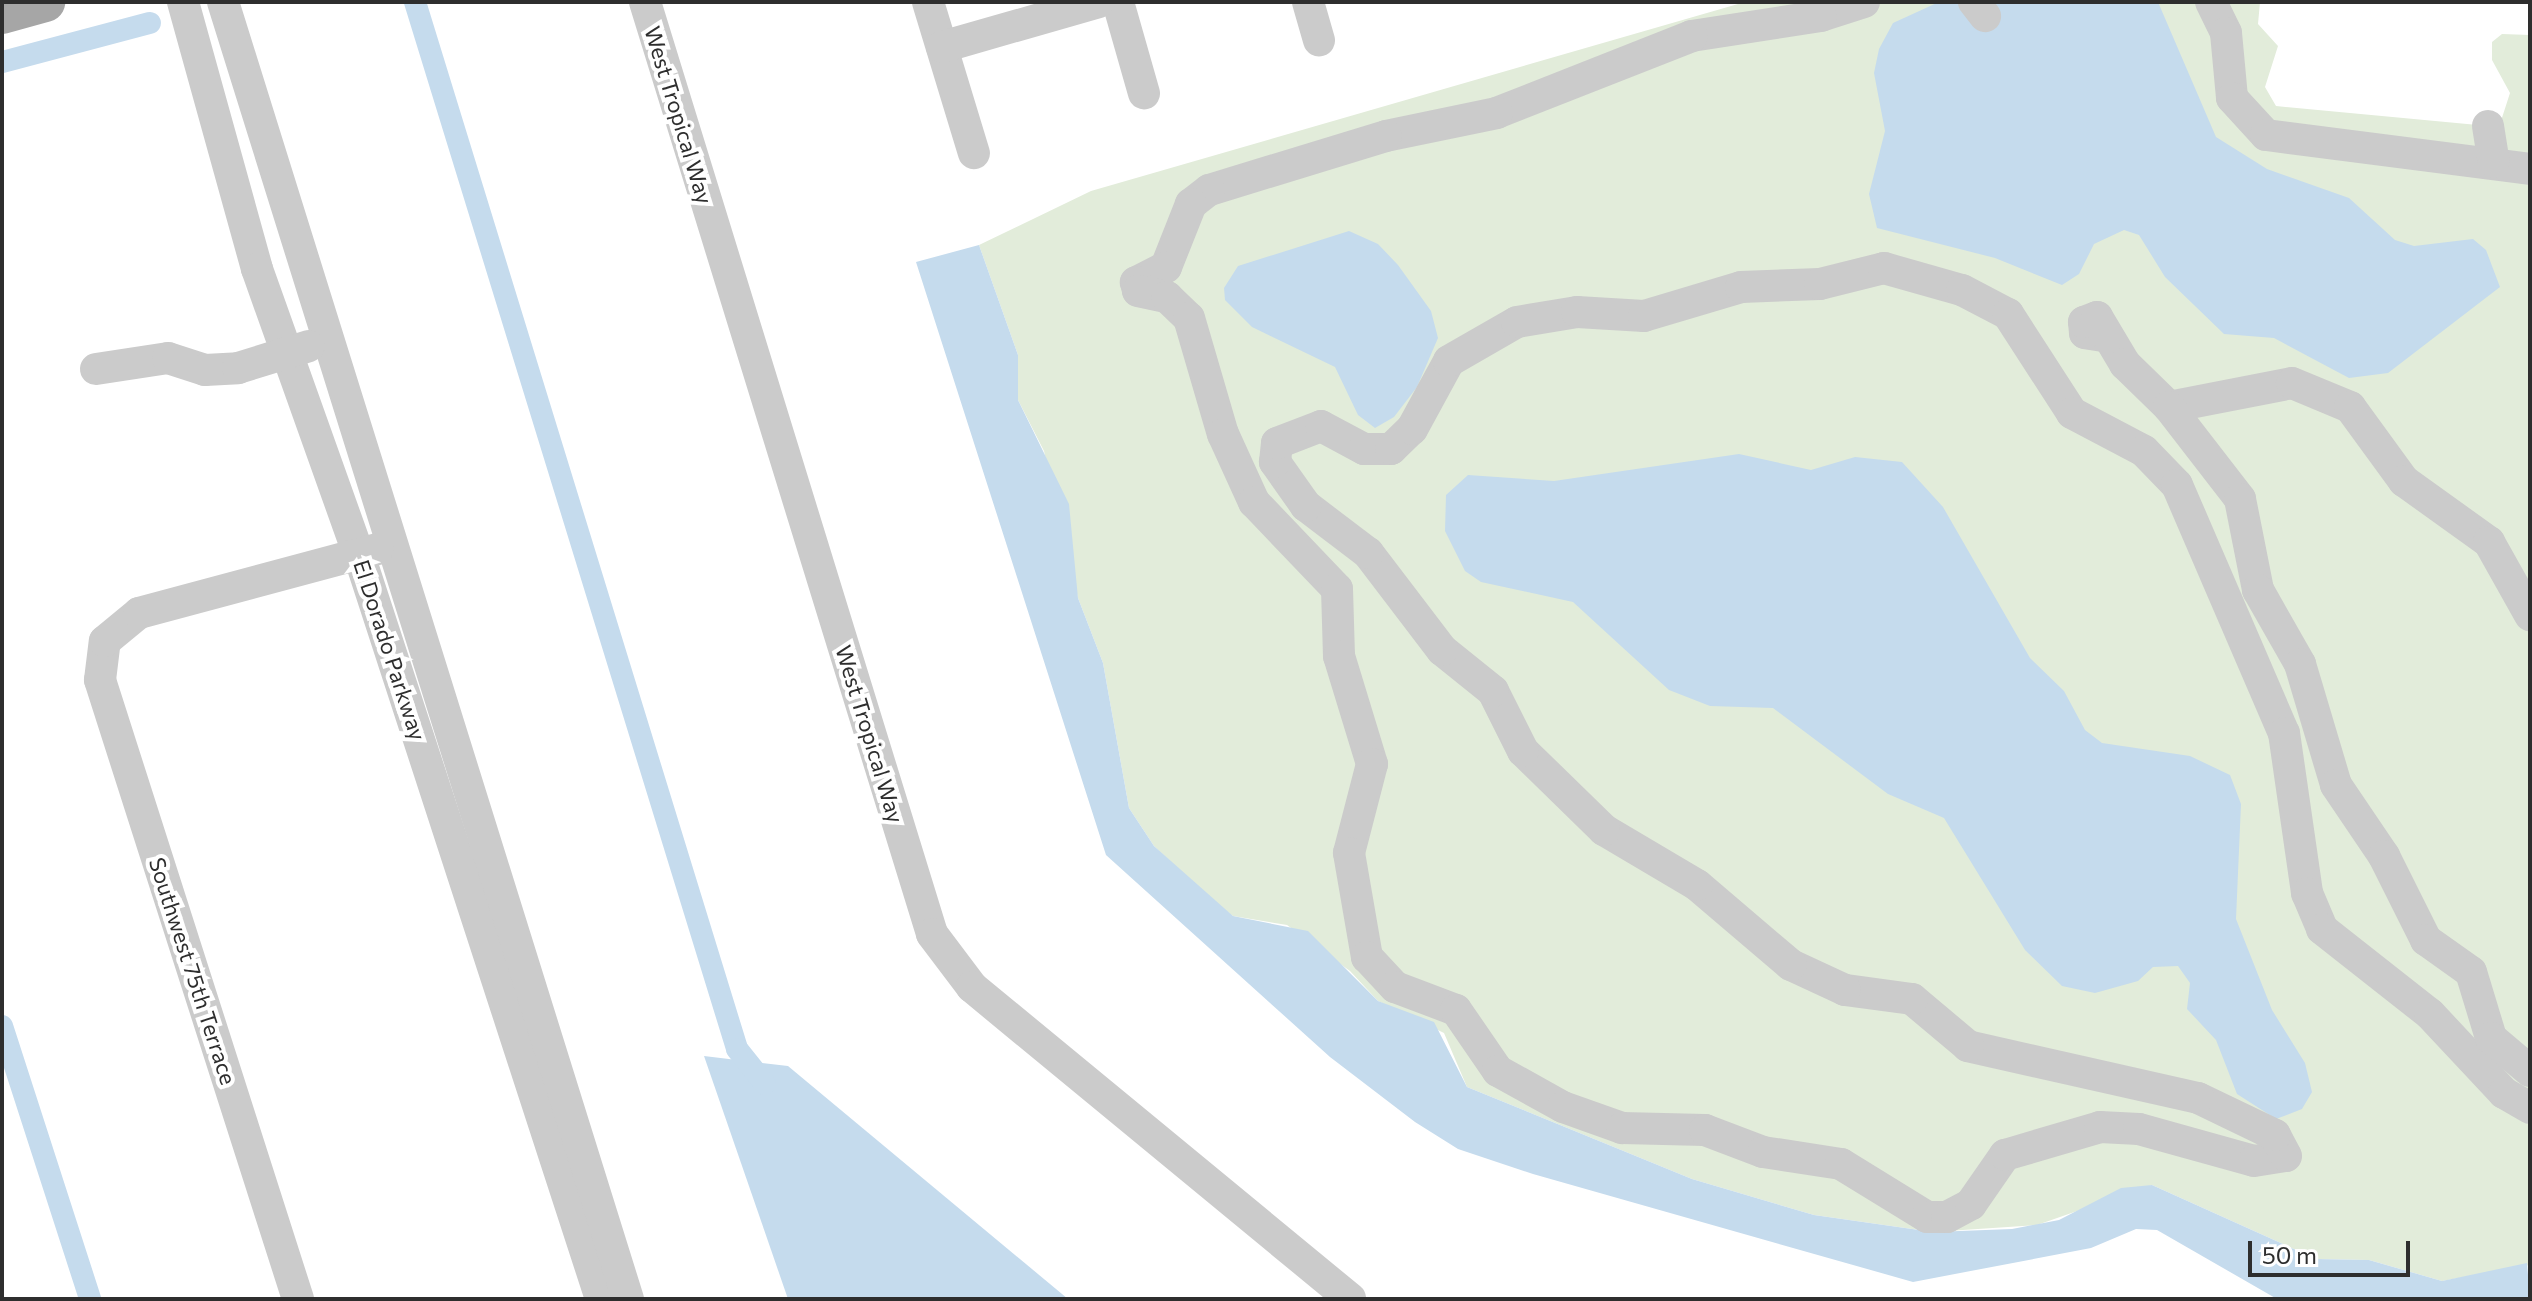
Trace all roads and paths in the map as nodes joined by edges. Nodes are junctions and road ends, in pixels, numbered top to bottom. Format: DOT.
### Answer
graph roads {
  1 [pos="45,2"];
  2 [pos="183,2"];
  3 [pos="223,2"];
  4 [pos="645,2"];
  5 [pos="928,2"];
  6 [pos="1099,2"];
  7 [pos="1118,2"];
  8 [pos="1308,2"];
  9 [pos="1864,2"];
  10 [pos="2211,2"];
  11 [pos="2,14"];
  12 [pos="1319,40"];
  13 [pos="942,47"];
  14 [pos="237,48"];
  15 [pos="199,60"];
  16 [pos="1144,93"];
  17 [pos="2488,126"];
  18 [pos="974,153"];
  19 [pos="2494,162"];
  20 [pos="2530,169"];
  21 [pos="306,254"];
  22 [pos="257,269"];
  23 [pos="2103,336"];
  24 [pos="331,339"];
  25 [pos="290,352"];
  26 [pos="96,369"];
  27 [pos="2169,407"];
  28 [pos="390,546"];
  29 [pos="359,555"];
  30 [pos="2530,615"];
  31 [pos="2530,1071"];
  32 [pos="547,1087"];
  33 [pos="2530,1108"];
  34 [pos="298,1299"];
  35 [pos="601,1299"];
  36 [pos="628,1299"];
  37 [pos="1350,1299"];
  1 -- 11 [label="main road"];
  2 -- 15 [label="street, El Dorado Parkway"];
  3 -- 14 [label="street, El Dorado Parkway"];
  4 -- 37 [label="street, West Tropical Way"];
  5 -- 13 [label="street"];
  6 -- 13 [label="street"];
  7 -- 16 [label="street"];
  8 -- 12 [label="street"];
  9 -- 33 [label="street"];
  10 -- 19 [label="street"];
  13 -- 18 [label="street"];
  14 -- 15 [label="street"];
  14 -- 21 [label="street, El Dorado Parkway"];
  15 -- 22 [label="street, El Dorado Parkway"];
  17 -- 19 [label="street"];
  19 -- 20 [label="street"];
  21 -- 22 [label="street"];
  21 -- 24 [label="street, El Dorado Parkway"];
  22 -- 25 [label="street, El Dorado Parkway"];
  23 -- 27 [label="street"];
  24 -- 25 [label="street"];
  24 -- 28 [label="street, El Dorado Parkway"];
  25 -- 26 [label="street"];
  25 -- 29 [label="street, El Dorado Parkway"];
  27 -- 30 [label="street"];
  27 -- 31 [label="street"];
  28 -- 29 [label="street"];
  28 -- 32 [label="street, El Dorado Parkway"];
  29 -- 32 [label="street, El Dorado Parkway"];
  29 -- 34 [label="street, Southwest 75th Terrace"];
  32 -- 35 [label="street, El Dorado Parkway"];
  32 -- 36 [label="street, El Dorado Parkway"];
}
